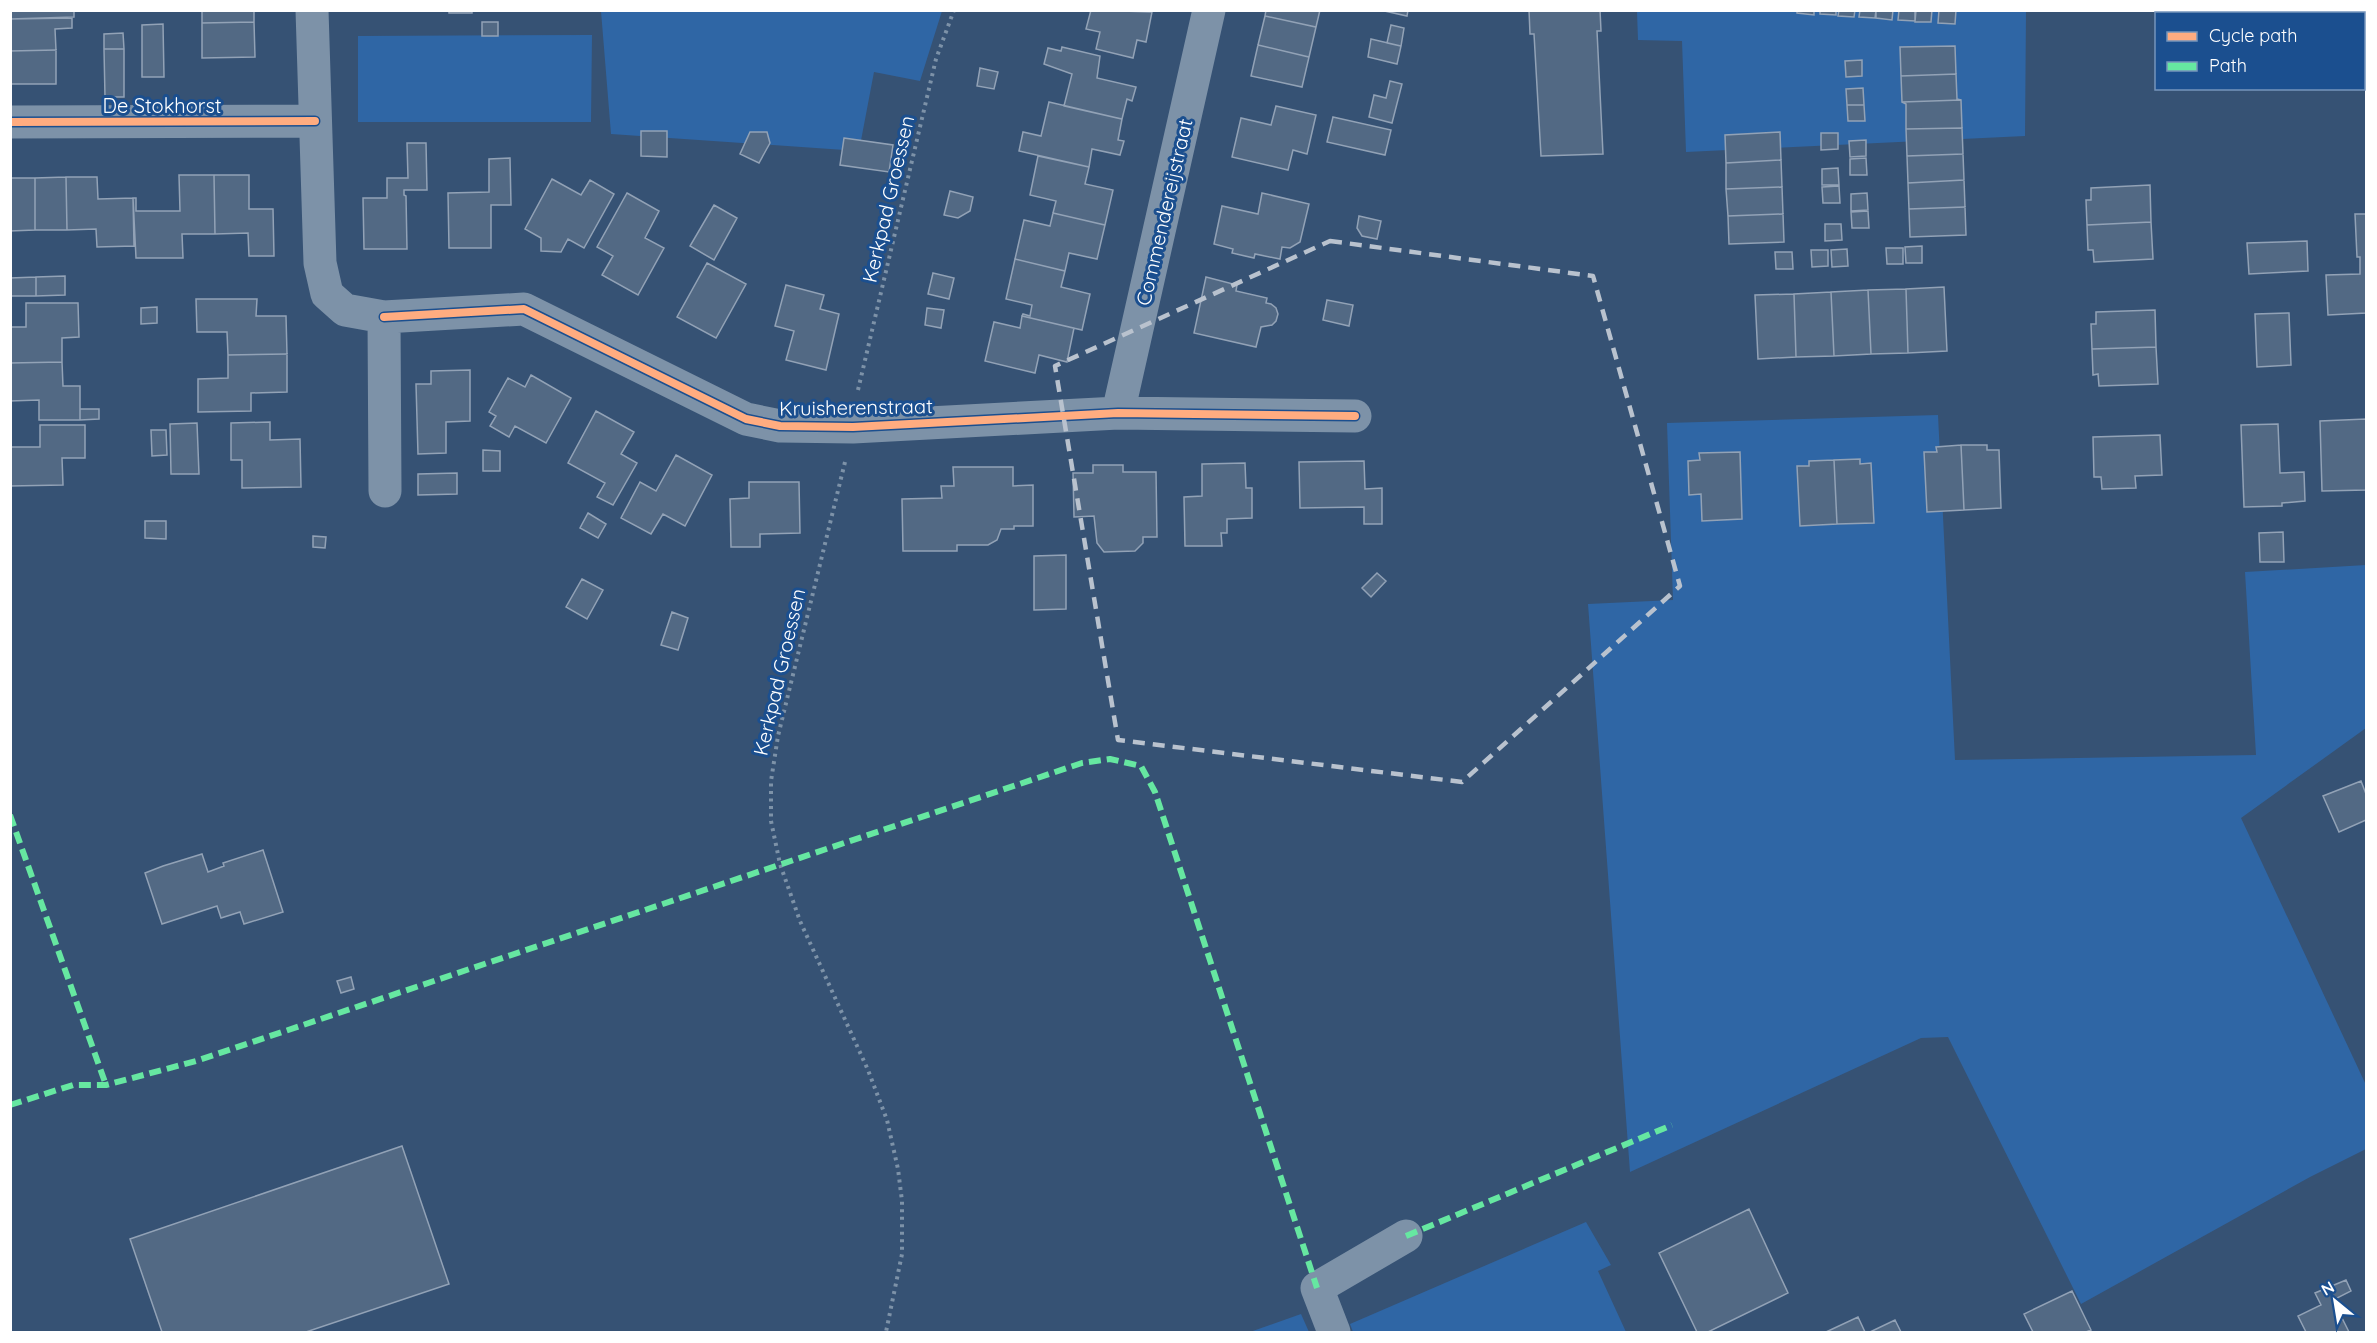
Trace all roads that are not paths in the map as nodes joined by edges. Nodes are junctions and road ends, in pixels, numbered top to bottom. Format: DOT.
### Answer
graph roads {
  1 [pos="312,10"];
  2 [pos="1209,10"];
  3 [pos="10,122"];
  4 [pos="315,122"];
  5 [pos="384,317"];
  6 [pos="1118,413"];
  7 [pos="1355,416"];
  8 [pos="385,491"];
  9 [pos="1406,1236"];
  10 [pos="1334,1332"];
  1 -- 4 [label="street, Kruisherenstraat"];
  2 -- 6 [label="street, Commendereijstraat"];
  3 -- 4 [label="street, De Stokhorst"];
  4 -- 5 [label="street, Kruisherenstraat"];
  5 -- 6 [label="street, Kruisherenstraat"];
  5 -- 8 [label="street"];
  6 -- 7 [label="street, Kruisherenstraat"];
  9 -- 10 [label="street"];
}
